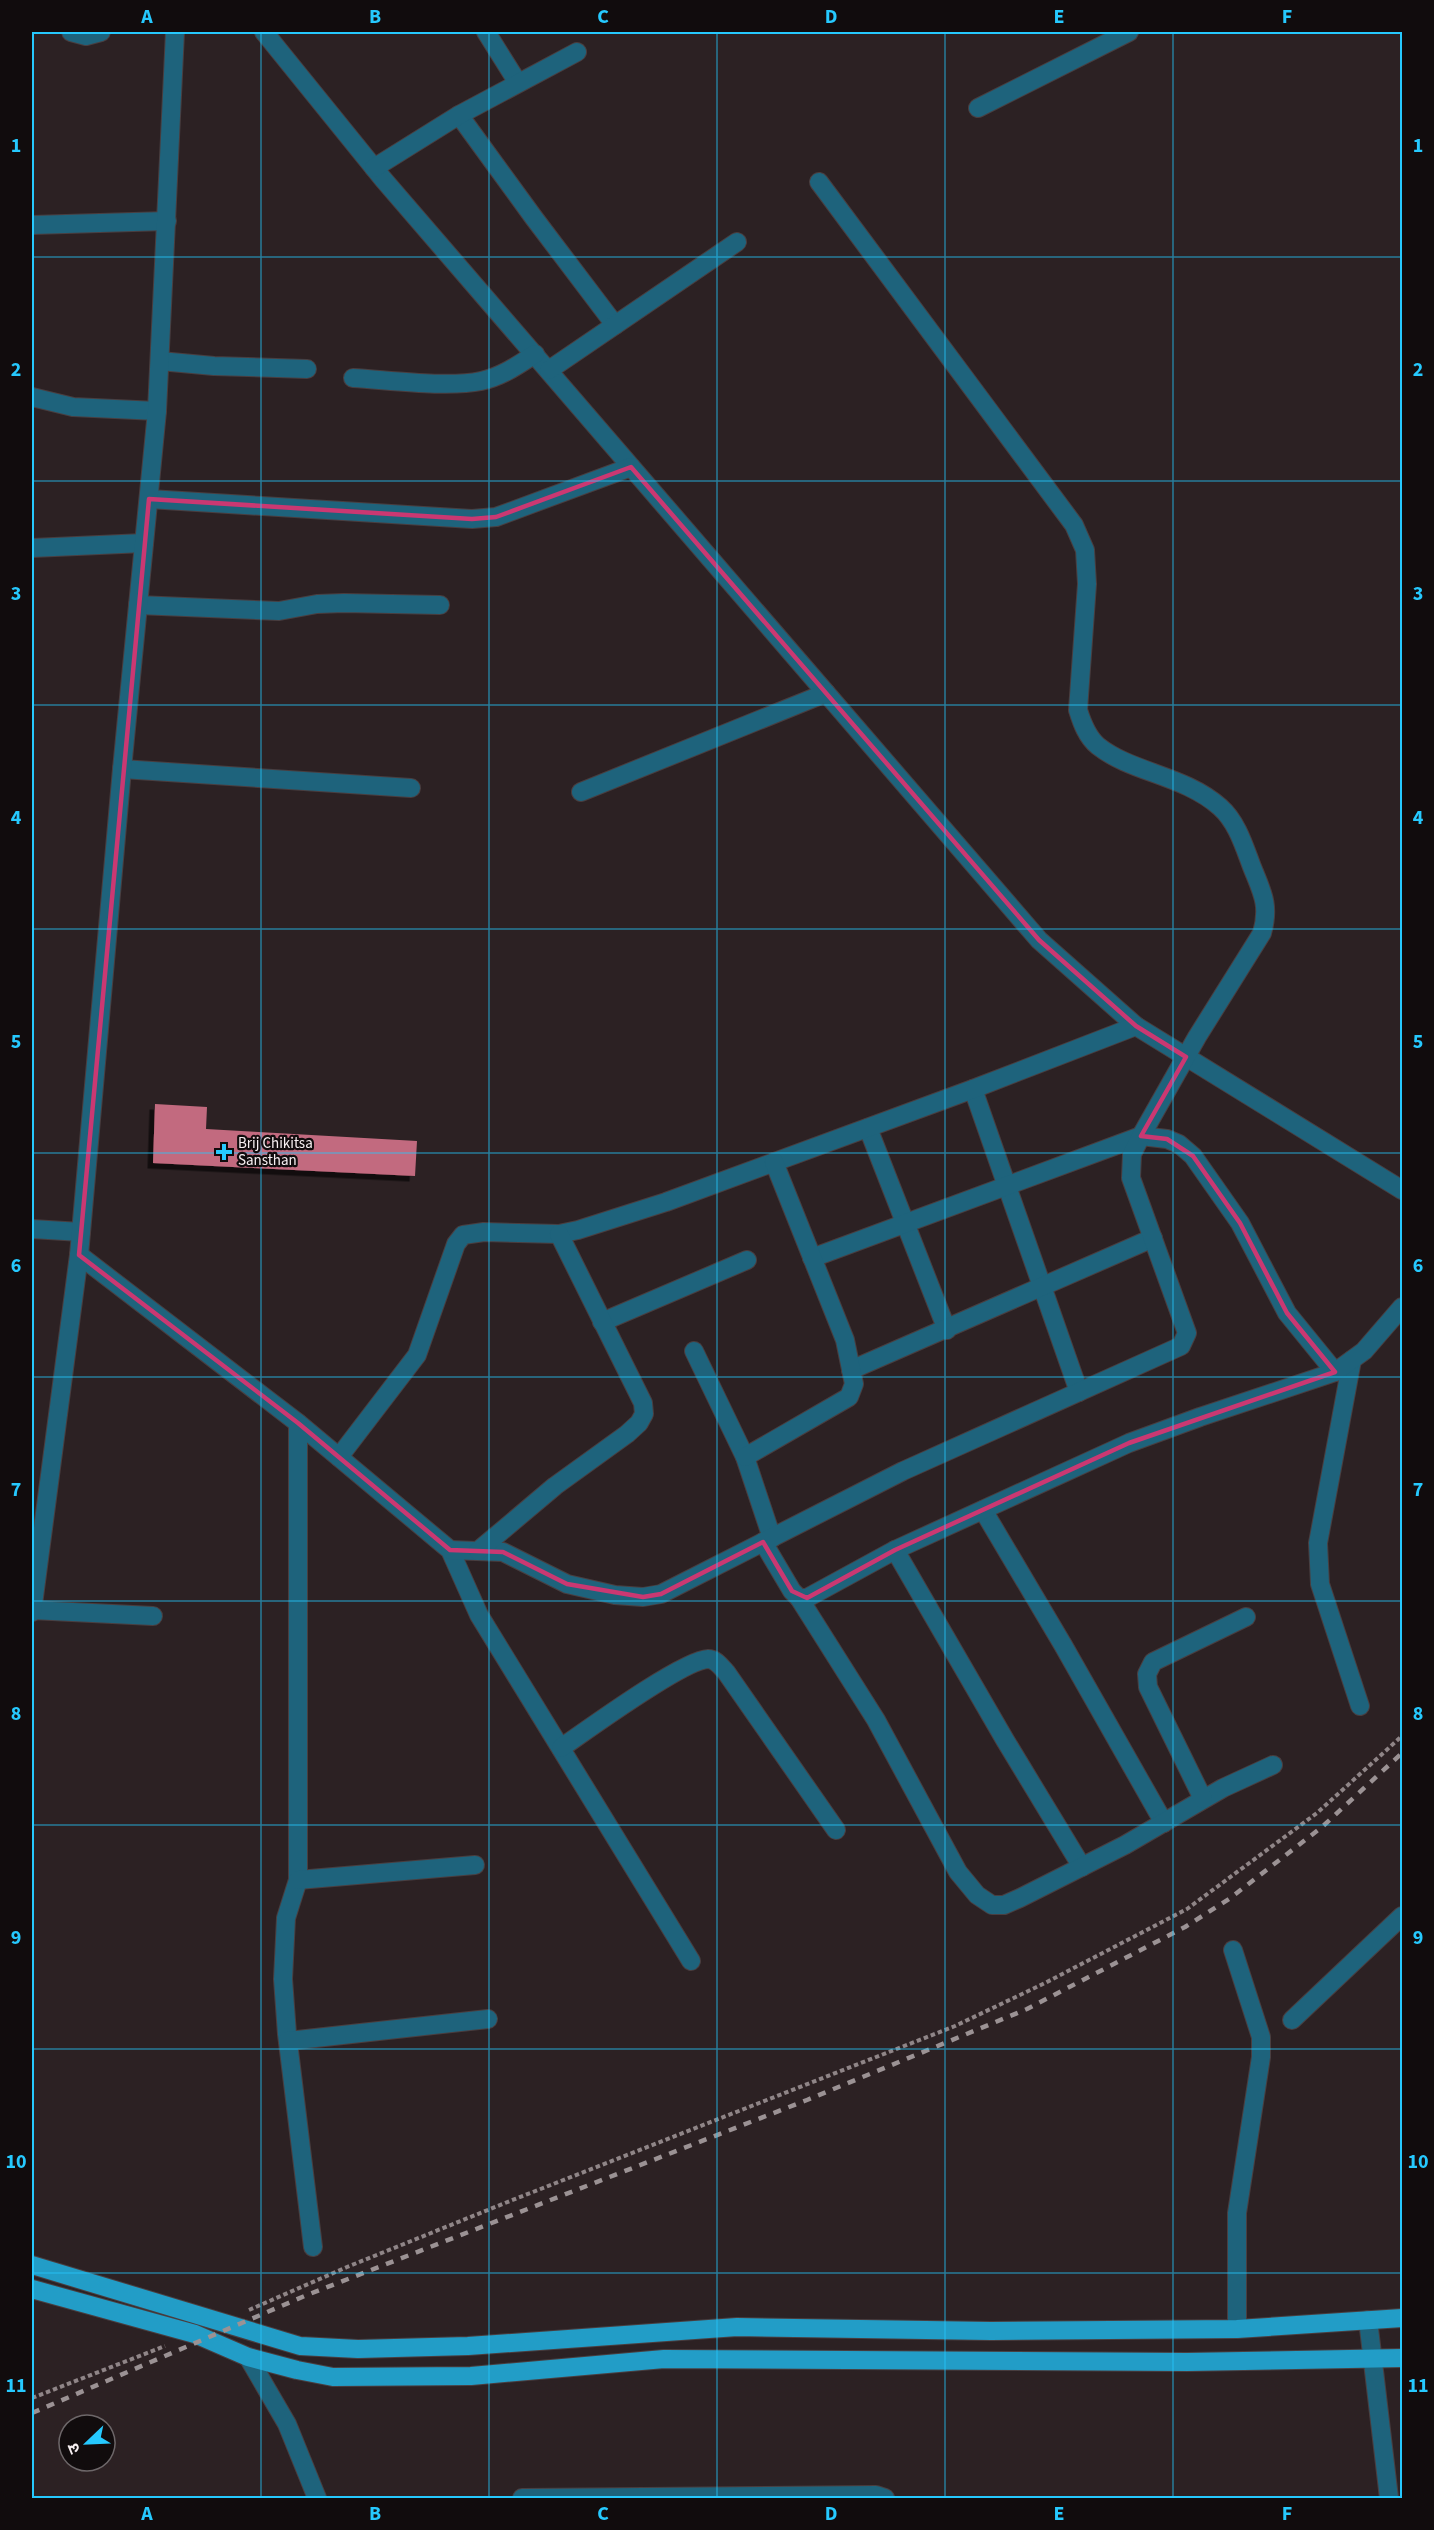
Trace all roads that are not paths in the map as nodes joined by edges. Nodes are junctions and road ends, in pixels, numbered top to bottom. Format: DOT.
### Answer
graph roads {
  1 [pos="71,32"];
  2 [pos="101,32"];
  3 [pos="175,32"];
  4 [pos="264,32"];
  5 [pos="486,32"];
  6 [pos="1129,32"];
  7 [pos="577,52"];
  8 [pos="518,83"];
  9 [pos="978,108"];
  10 [pos="459,114"];
  11 [pos="374,168"];
  12 [pos="819,182"];
  13 [pos="167,221"];
  14 [pos="32,225"];
  15 [pos="738,242"];
  16 [pos="615,325"];
  17 [pos="536,354"];
  18 [pos="160,361"];
  19 [pos="307,369"];
  20 [pos="549,370"];
  21 [pos="353,378"];
  22 [pos="32,397"];
  23 [pos="157,411"];
  24 [pos="631,467"];
  25 [pos="149,499"];
  26 [pos="144,543"];
  27 [pos="32,548"];
  28 [pos="138,605"];
  29 [pos="440,605"];
  30 [pos="826,693"];
  31 [pos="122,769"];
  32 [pos="411,788"];
  33 [pos="581,792"];
  34 [pos="1136,1026"];
  35 [pos="1186,1057"];
  36 [pos="973,1089"];
  37 [pos="868,1128"];
  38 [pos="1141,1136"];
  39 [pos="774,1162"];
  40 [pos="1005,1186"];
  41 [pos="1402,1190"];
  42 [pos="904,1224"];
  43 [pos="32,1229"];
  44 [pos="81,1232"];
  45 [pos="559,1234"];
  46 [pos="1153,1238"];
  47 [pos="79,1255"];
  48 [pos="812,1258"];
  49 [pos="747,1260"];
  50 [pos="1042,1288"];
  51 [pos="1402,1307"];
  52 [pos="602,1322"];
  53 [pos="947,1330"];
  54 [pos="694,1351"];
  55 [pos="1352,1360"];
  56 [pos="851,1370"];
  57 [pos="1335,1372"];
  58 [pos="1079,1392"];
  59 [pos="298,1423"];
  60 [pos="339,1457"];
  61 [pos="745,1457"];
  62 [pos="983,1510"];
  63 [pos="768,1540"];
  64 [pos="450,1550"];
  65 [pos="895,1550"];
  66 [pos="478,1551"];
  67 [pos="799,1598"];
  68 [pos="32,1611"];
  69 [pos="153,1616"];
  70 [pos="1246,1617"];
  71 [pos="1359,1706"];
  72 [pos="561,1748"];
  73 [pos="1273,1765"];
  74 [pos="1203,1799"];
  75 [pos="1164,1823"];
  76 [pos="836,1830"];
  77 [pos="475,1865"];
  78 [pos="1082,1867"];
  79 [pos="298,1880"];
  80 [pos="1402,1916"];
  81 [pos="1233,1950"];
  82 [pos="691,1961"];
  83 [pos="488,2019"];
  84 [pos="1292,2020"];
  85 [pos="288,2041"];
  86 [pos="313,2247"];
  87 [pos="32,2265"];
  88 [pos="32,2289"];
  89 [pos="1402,2318"];
  90 [pos="1368,2320"];
  91 [pos="1237,2329"];
  92 [pos="248,2357"];
  93 [pos="1402,2358"];
  94 [pos="1373,2360"];
  95 [pos="522,2498"];
  96 [pos="317,2499"];
  97 [pos="885,2499"];
  98 [pos="1389,2499"];
  1 -- 2 [label="street"];
  3 -- 13 [label="street"];
  4 -- 11 [label="street"];
  5 -- 8 [label="street"];
  6 -- 9 [label="street"];
  7 -- 8 [label="street"];
  8 -- 10 [label="street"];
  10 -- 11 [label="street"];
  10 -- 16 [label="street"];
  11 -- 17 [label="street"];
  12 -- 35 [label="street"];
  13 -- 14 [label="street"];
  13 -- 18 [label="street"];
  15 -- 16 [label="street"];
  16 -- 20 [label="street"];
  17 -- 20 [label="street"];
  17 -- 21 [label="street"];
  18 -- 19 [label="street"];
  18 -- 23 [label="street"];
  20 -- 24 [label="street"];
  22 -- 23 [label="street"];
  23 -- 25 [label="street"];
  24 -- 25 [label="street"];
  24 -- 30 [label="street"];
  25 -- 26 [label="street"];
  26 -- 27 [label="street"];
  26 -- 28 [label="street"];
  28 -- 29 [label="street"];
  28 -- 31 [label="street"];
  30 -- 33 [label="street"];
  30 -- 34 [label="street"];
  31 -- 32 [label="street"];
  31 -- 44 [label="street"];
  34 -- 35 [label="street"];
  34 -- 36 [label="street"];
  35 -- 38 [label="street"];
  35 -- 41 [label="street"];
  36 -- 37 [label="street"];
  36 -- 40 [label="street"];
  37 -- 39 [label="street"];
  37 -- 42 [label="street"];
  38 -- 40 [label="street"];
  38 -- 46 [label="street"];
  38 -- 57 [label="street"];
  39 -- 45 [label="street"];
  39 -- 48 [label="street"];
  40 -- 42 [label="street"];
  40 -- 50 [label="street"];
  42 -- 48 [label="street"];
  42 -- 53 [label="street"];
  43 -- 44 [label="street"];
  44 -- 47 [label="street"];
  45 -- 52 [label="street"];
  45 -- 60 [label="street"];
  46 -- 50 [label="street"];
  46 -- 58 [label="street"];
  47 -- 59 [label="street"];
  47 -- 68 [label="street"];
  48 -- 56 [label="street"];
  49 -- 52 [label="street"];
  50 -- 53 [label="street"];
  50 -- 58 [label="street"];
  51 -- 55 [label="street"];
  52 -- 66 [label="street"];
  53 -- 56 [label="street"];
  54 -- 61 [label="street"];
  55 -- 57 [label="street"];
  55 -- 71 [label="street"];
  56 -- 61 [label="street"];
  57 -- 62 [label="street"];
  58 -- 63 [label="street"];
  59 -- 60 [label="street"];
  59 -- 79 [label="street"];
  60 -- 64 [label="street"];
  61 -- 63 [label="street"];
  62 -- 65 [label="street"];
  62 -- 75 [label="street"];
  63 -- 66 [label="street"];
  63 -- 67 [label="street"];
  64 -- 66 [label="street"];
  64 -- 72 [label="street"];
  65 -- 67 [label="street"];
  65 -- 78 [label="street"];
  67 -- 78 [label="street"];
  68 -- 69 [label="street"];
  70 -- 74 [label="street"];
  72 -- 76 [label="street"];
  72 -- 82 [label="street"];
  73 -- 74 [label="street"];
  74 -- 75 [label="street"];
  75 -- 78 [label="street"];
  77 -- 79 [label="street"];
  79 -- 85 [label="street"];
  80 -- 84 [label="street"];
  81 -- 91 [label="street"];
  83 -- 85 [label="street"];
  85 -- 86 [label="street"];
  87 -- 91 [label="main road"];
  88 -- 92 [label="main road"];
  89 -- 90 [label="main road"];
  90 -- 91 [label="main road"];
  90 -- 94 [label="street"];
  92 -- 94 [label="main road"];
  92 -- 96 [label="street"];
  93 -- 94 [label="main road"];
  94 -- 98 [label="street"];
  95 -- 97 [label="street"];
}
